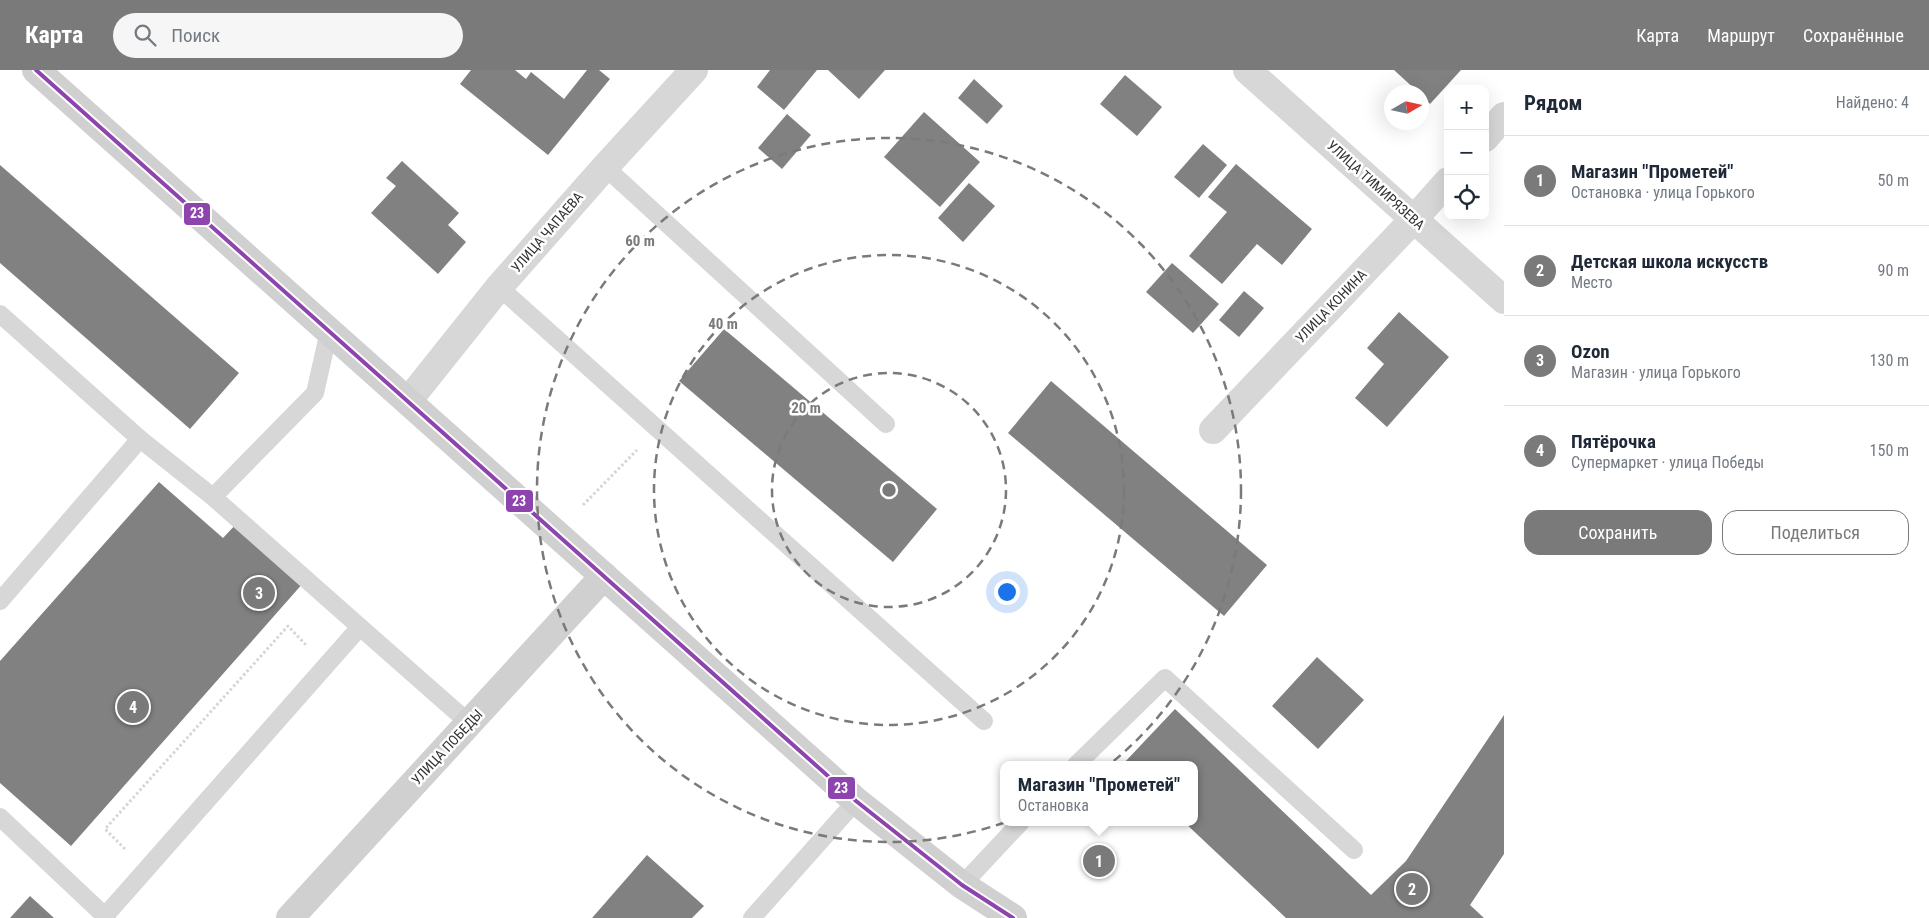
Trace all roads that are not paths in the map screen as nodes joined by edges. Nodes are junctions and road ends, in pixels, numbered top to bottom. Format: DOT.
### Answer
graph roads {
  1 [pos="36,70"];
  2 [pos="694,70"];
  3 [pos="1246,70"];
  4 [pos="1504,116"];
  5 [pos="1489,133"];
  6 [pos="604,167"];
  7 [pos="1444,185"];
  8 [pos="1414,219"];
  9 [pos="499,287"];
  10 [pos="1504,300"];
  11 [pos="0,314"];
  12 [pos="329,331"];
  13 [pos="408,401"];
  14 [pos="886,424"];
  15 [pos="1213,430"];
  16 [pos="140,439"];
  17 [pos="213,497"];
  18 [pos="604,576"];
  19 [pos="0,601"];
  20 [pos="360,627"];
  21 [pos="984,721"];
  22 [pos="469,723"];
  23 [pos="1080,761"];
  24 [pos="856,801"];
  25 [pos="2,824"];
  26 [pos="1017,826"];
  27 [pos="1354,850"];
  28 [pos="962,885"];
  29 [pos="106,917"];
  30 [pos="290,918"];
  31 [pos="752,918"];
  32 [pos="1013,918"];
  1 -- 12 [label="street"];
  2 -- 6 [label="street, УЛИЦА ЧАПАЕВА"];
  3 -- 8 [label="street, УЛИЦА ТИМИРЯЗЕВА"];
  4 -- 5 [label="street"];
  6 -- 9 [label="street, УЛИЦА ЧАПАЕВА"];
  6 -- 14 [label="lane"];
  7 -- 8 [label="street, УЛИЦА КОНИНА"];
  8 -- 10 [label="street, УЛИЦА ТИМИРЯЗЕВА"];
  8 -- 15 [label="street, УЛИЦА КОНИНА"];
  9 -- 13 [label="street, УЛИЦА ЧАПАЕВА"];
  9 -- 21 [label="lane"];
  11 -- 16 [label="lane"];
  12 -- 13 [label="street"];
  12 -- 17 [label="lane"];
  13 -- 18 [label="street"];
  16 -- 17 [label="lane"];
  16 -- 19 [label="lane"];
  17 -- 20 [label="lane"];
  18 -- 22 [label="street, УЛИЦА ПОБЕДЫ"];
  18 -- 24 [label="street"];
  20 -- 22 [label="lane"];
  20 -- 29 [label="lane"];
  22 -- 30 [label="street, УЛИЦА ПОБЕДЫ"];
  23 -- 27 [label="lane"];
  24 -- 28 [label="street"];
  24 -- 31 [label="lane"];
  25 -- 29 [label="lane"];
  26 -- 28 [label="lane"];
  28 -- 32 [label="street"];
}
